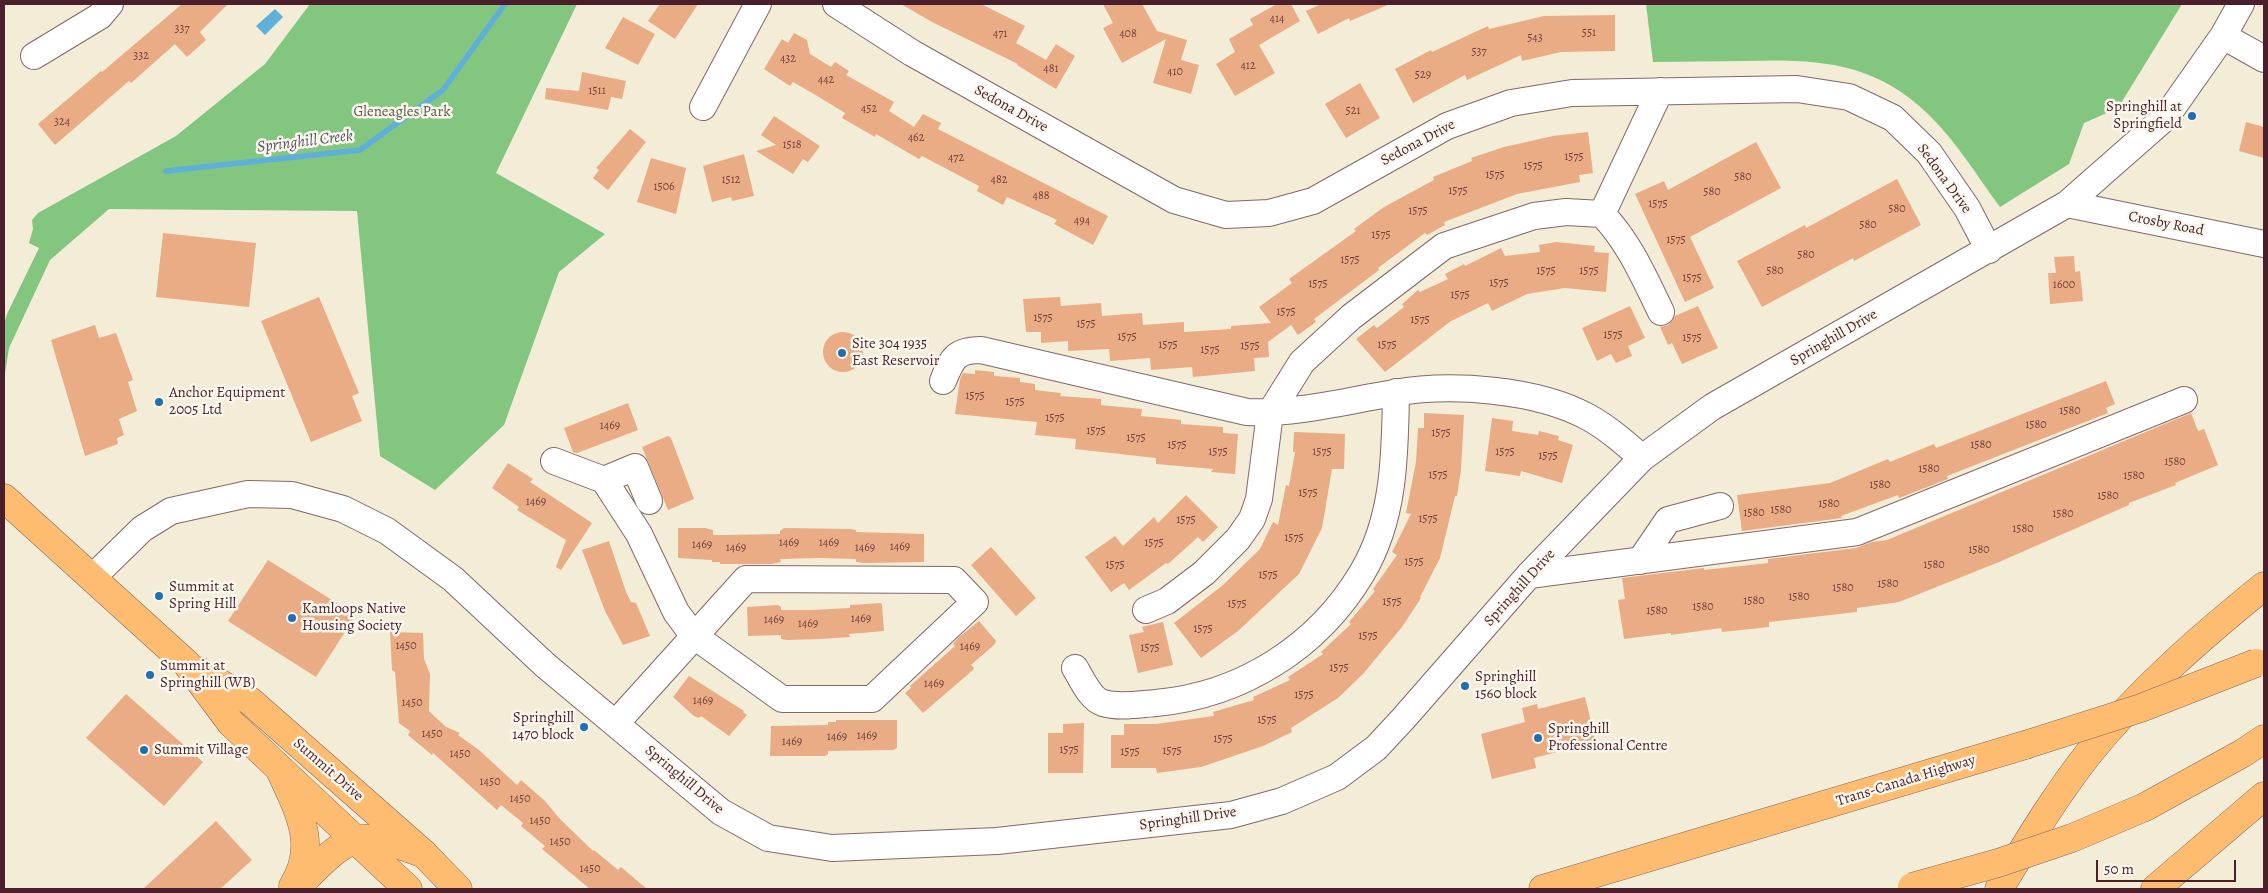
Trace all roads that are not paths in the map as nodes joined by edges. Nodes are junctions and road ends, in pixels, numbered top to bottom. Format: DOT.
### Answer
graph roads {
  1 [pos="110,4"];
  2 [pos="758,4"];
  3 [pos="836,4"];
  4 [pos="2241,4"];
  5 [pos="2223,36"];
  6 [pos="34,56"];
  7 [pos="2264,59"];
  8 [pos="1660,91"];
  9 [pos="703,107"];
  10 [pos="2067,204"];
  11 [pos="1602,214"];
  12 [pos="2264,244"];
  13 [pos="1989,250"];
  14 [pos="1661,312"];
  15 [pos="943,381"];
  16 [pos="1396,392"];
  17 [pos="2184,400"];
  18 [pos="1270,412"];
  19 [pos="1642,458"];
  20 [pos="554,461"];
  21 [pos="604,480"];
  22 [pos="4,498"];
  23 [pos="649,501"];
  24 [pos="1720,506"];
  25 [pos="1640,561"];
  26 [pos="1529,576"];
  27 [pos="93,577"];
  28 [pos="2264,586"];
  29 [pos="1146,610"];
  30 [pos="693,635"];
  31 [pos="2260,661"];
  32 [pos="188,664"];
  33 [pos="1075,668"];
  34 [pos="616,722"];
  35 [pos="2264,739"];
  36 [pos="280,770"];
  37 [pos="2264,796"];
  38 [pos="356,840"];
  39 [pos="424,854"];
  40 [pos="1907,888"];
  41 [pos="291,889"];
  42 [pos="295,889"];
  43 [pos="408,889"];
  44 [pos="458,889"];
  45 [pos="1543,889"];
  46 [pos="1999,889"];
  47 [pos="2155,889"];
  1 -- 6 [label="street"];
  2 -- 9 [label="street"];
  3 -- 8 [label="street, Sedona Drive"];
  4 -- 5 [label="street, Springhill Drive"];
  5 -- 7 [label="street"];
  5 -- 10 [label="street, Springhill Drive"];
  8 -- 11 [label="street"];
  8 -- 13 [label="street, Sedona Drive"];
  10 -- 12 [label="street, Crosby Road"];
  10 -- 13 [label="street, Springhill Drive"];
  11 -- 14 [label="street"];
  11 -- 18 [label="street"];
  13 -- 19 [label="street, Springhill Drive"];
  15 -- 18 [label="street"];
  16 -- 18 [label="street"];
  16 -- 19 [label="street"];
  16 -- 33 [label="street"];
  17 -- 25 [label="street"];
  18 -- 29 [label="street"];
  19 -- 26 [label="street, Springhill Drive"];
  20 -- 21 [label="street"];
  21 -- 23 [label="street"];
  21 -- 30 [label="street"];
  22 -- 27 [label="main road, Summit Drive"];
  24 -- 25 [label="street"];
  25 -- 26 [label="street"];
  26 -- 34 [label="street, Springhill Drive"];
  27 -- 32 [label="main road, Summit Drive"];
  27 -- 34 [label="street, Springhill Drive"];
  28 -- 46 [label="main road"];
  30 -- 30 [label="street"];
  30 -- 34 [label="street"];
  31 -- 45 [label="main road, Trans-Canada Highway, bridge"];
  32 -- 36 [label="main road, Summit Drive"];
  32 -- 39 [label="main road, Summit Drive"];
  35 -- 40 [label="main road, bridge"];
  36 -- 38 [label="main road, Summit Drive"];
  36 -- 41 [label="main road"];
  37 -- 47 [label="main road"];
  38 -- 39 [label="main road"];
  38 -- 42 [label="main road"];
  38 -- 43 [label="main road, Summit Drive"];
  39 -- 44 [label="main road, Summit Drive"];
}
